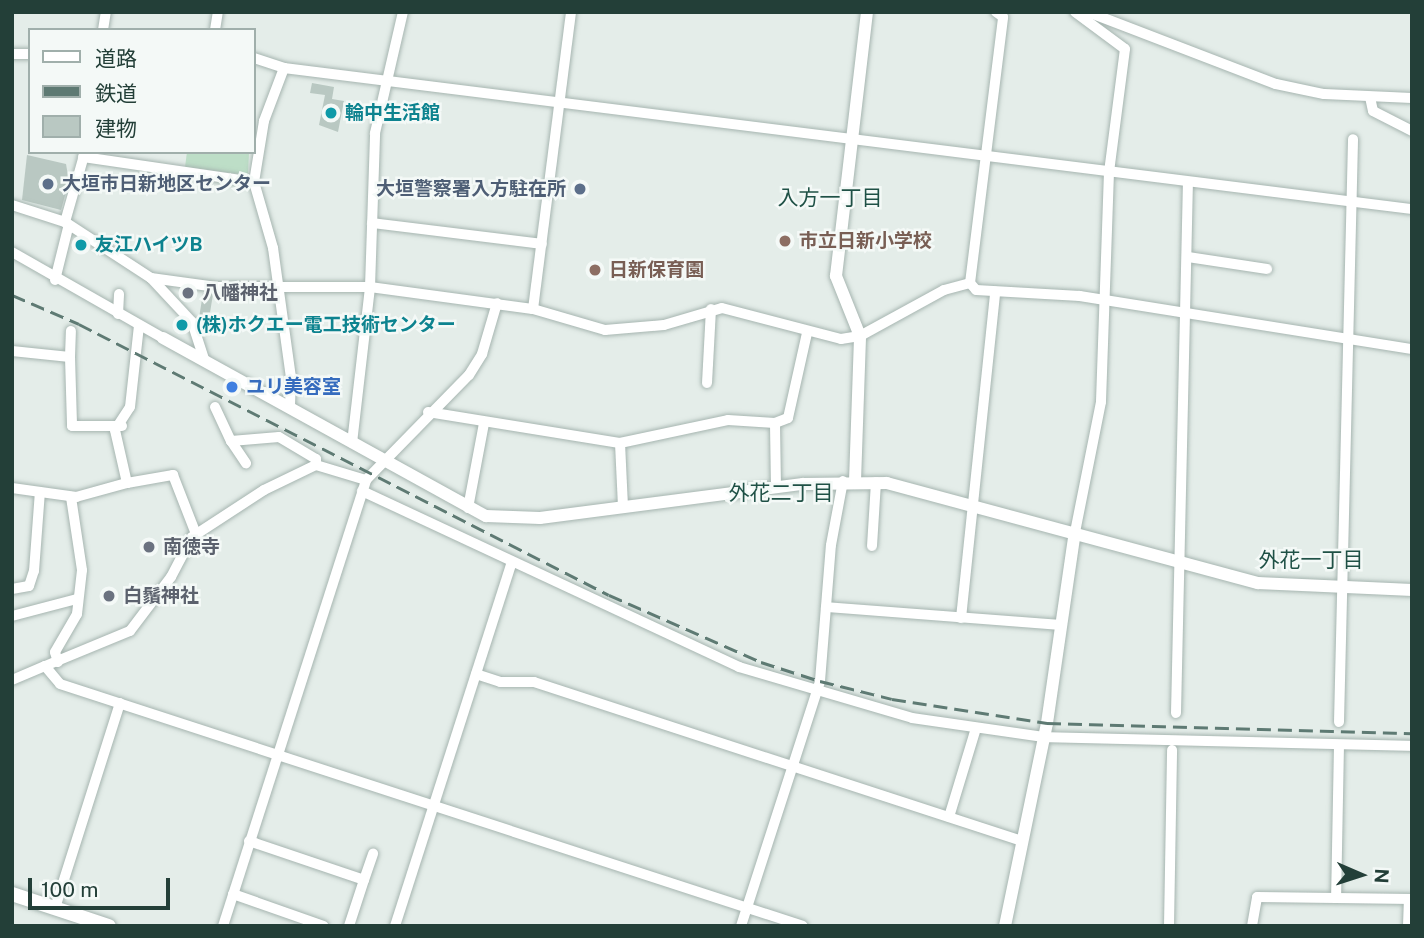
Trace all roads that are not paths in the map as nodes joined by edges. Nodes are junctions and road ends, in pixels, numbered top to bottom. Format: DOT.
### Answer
graph roads {
  1 [pos="403,12"];
  2 [pos="571,12"];
  3 [pos="867,12"];
  4 [pos="996,12"];
  5 [pos="1075,12"];
  6 [pos="1088,12"];
  7 [pos="256,59"];
  8 [pos="284,68"];
  9 [pos="388,81"];
  10 [pos="1370,97"];
  11 [pos="1412,98"];
  12 [pos="560,101"];
  13 [pos="1412,131"];
  14 [pos="852,138"];
  15 [pos="1353,139"];
  16 [pos="84,155"];
  17 [pos="986,157"];
  18 [pos="1109,172"];
  19 [pos="254,182"];
  20 [pos="1188,182"];
  21 [pos="1353,202"];
  22 [pos="12,205"];
  23 [pos="1412,209"];
  24 [pos="372,223"];
  25 [pos="67,225"];
  26 [pos="542,244"];
  27 [pos="12,252"];
  28 [pos="1188,257"];
  29 [pos="1267,269"];
  30 [pos="151,278"];
  31 [pos="55,279"];
  32 [pos="278,283"];
  33 [pos="971,283"];
  34 [pos="370,287"];
  35 [pos="995,292"];
  36 [pos="119,294"];
  37 [pos="1105,301"];
  38 [pos="497,303"];
  39 [pos="533,309"];
  40 [pos="711,309"];
  41 [pos="1185,313"];
  42 [pos="118,314"];
  43 [pos="139,326"];
  44 [pos="71,331"];
  45 [pos="807,333"];
  46 [pos="860,336"];
  47 [pos="163,338"];
  48 [pos="1349,340"];
  49 [pos="1412,349"];
  50 [pos="12,351"];
  51 [pos="70,357"];
  52 [pos="204,360"];
  53 [pos="707,383"];
  54 [pos="215,407"];
  55 [pos="290,408"];
  56 [pos="428,412"];
  57 [pos="484,423"];
  58 [pos="775,423"];
  59 [pos="122,425"];
  60 [pos="231,440"];
  61 [pos="352,443"];
  62 [pos="620,443"];
  63 [pos="384,461"];
  64 [pos="246,463"];
  65 [pos="316,465"];
  66 [pos="366,480"];
  67 [pos="849,481"];
  68 [pos="876,482"];
  69 [pos="127,483"];
  70 [pos="12,488"];
  71 [pos="776,488"];
  72 [pos="362,491"];
  73 [pos="40,492"];
  74 [pos="71,497"];
  75 [pos="970,502"];
  76 [pos="623,507"];
  77 [pos="468,508"];
  78 [pos="1075,532"];
  79 [pos="196,534"];
  80 [pos="872,546"];
  81 [pos="1179,561"];
  82 [pos="512,562"];
  83 [pos="12,589"];
  84 [pos="1341,589"];
  85 [pos="1412,590"];
  86 [pos="77,599"];
  87 [pos="826,607"];
  88 [pos="12,616"];
  89 [pos="961,618"];
  90 [pos="1059,625"];
  91 [pos="58,662"];
  92 [pos="45,666"];
  93 [pos="476,674"];
  94 [pos="12,680"];
  95 [pos="816,692"];
  96 [pos="120,703"];
  97 [pos="1176,713"];
  98 [pos="1339,722"];
  99 [pos="976,728"];
  100 [pos="1044,737"];
  101 [pos="1339,745"];
  102 [pos="1412,746"];
  103 [pos="1172,751"];
  104 [pos="276,754"];
  105 [pos="792,767"];
  106 [pos="434,805"];
  107 [pos="949,817"];
  108 [pos="1019,840"];
  109 [pos="249,841"];
  110 [pos="373,854"];
  111 [pos="364,880"];
  112 [pos="12,894"];
  113 [pos="233,894"];
  114 [pos="1336,898"];
  115 [pos="1410,899"];
  116 [pos="55,908"];
  117 [pos="746,908"];
  118 [pos="110,926"];
  119 [pos="223,926"];
  120 [pos="324,926"];
  121 [pos="349,926"];
  122 [pos="394,926"];
  123 [pos="741,926"];
  124 [pos="803,926"];
  125 [pos="1005,926"];
  126 [pos="1169,926"];
  127 [pos="1252,926"];
  128 [pos="1408,926"];
  1 -- 9 [label="street"];
  2 -- 12 [label="street"];
  3 -- 14 [label="street"];
  4 -- 17 [label="street"];
  5 -- 18 [label="street"];
  6 -- 10 [label="street"];
  7 -- 8 [label="street"];
  8 -- 9 [label="street"];
  8 -- 19 [label="street"];
  9 -- 12 [label="street"];
  9 -- 24 [label="street"];
  10 -- 11 [label="street"];
  10 -- 13 [label="street"];
  12 -- 14 [label="street"];
  12 -- 26 [label="street"];
  14 -- 17 [label="street"];
  14 -- 46 [label="street"];
  15 -- 21 [label="street"];
  16 -- 19 [label="street"];
  16 -- 25 [label="street"];
  17 -- 18 [label="street"];
  17 -- 33 [label="street"];
  18 -- 20 [label="street"];
  18 -- 37 [label="street"];
  19 -- 32 [label="street"];
  20 -- 21 [label="street"];
  20 -- 28 [label="street"];
  21 -- 23 [label="street"];
  21 -- 48 [label="street"];
  22 -- 25 [label="street"];
  24 -- 26 [label="street"];
  24 -- 34 [label="street"];
  25 -- 30 [label="street"];
  25 -- 31 [label="street"];
  26 -- 39 [label="street"];
  27 -- 31 [label="street"];
  28 -- 29 [label="street"];
  28 -- 41 [label="street"];
  30 -- 32 [label="street"];
  30 -- 52 [label="street"];
  31 -- 42 [label="street"];
  32 -- 34 [label="street"];
  32 -- 55 [label="street"];
  33 -- 35 [label="street"];
  33 -- 46 [label="street"];
  34 -- 38 [label="street"];
  34 -- 61 [label="street"];
  35 -- 37 [label="street"];
  35 -- 75 [label="street"];
  36 -- 42 [label="street"];
  37 -- 41 [label="street"];
  37 -- 78 [label="street"];
  38 -- 39 [label="street"];
  38 -- 56 [label="street"];
  39 -- 40 [label="street"];
  40 -- 45 [label="street"];
  40 -- 53 [label="street"];
  41 -- 48 [label="street"];
  41 -- 81 [label="street"];
  42 -- 43 [label="street"];
  43 -- 47 [label="street"];
  43 -- 59 [label="street"];
  44 -- 51 [label="street"];
  45 -- 46 [label="street"];
  45 -- 58 [label="street"];
  46 -- 67 [label="street"];
  47 -- 52 [label="street"];
  48 -- 49 [label="street"];
  48 -- 84 [label="street"];
  50 -- 51 [label="street"];
  51 -- 59 [label="street"];
  52 -- 55 [label="street"];
  54 -- 60 [label="street"];
  55 -- 61 [label="street"];
  56 -- 57 [label="street"];
  56 -- 63 [label="street"];
  57 -- 62 [label="street"];
  57 -- 77 [label="street"];
  58 -- 62 [label="street"];
  58 -- 71 [label="street"];
  59 -- 69 [label="street"];
  60 -- 64 [label="street"];
  60 -- 65 [label="street"];
  61 -- 63 [label="street"];
  62 -- 76 [label="street"];
  63 -- 66 [label="street"];
  63 -- 77 [label="street"];
  65 -- 66 [label="street"];
  65 -- 79 [label="street"];
  66 -- 72 [label="street"];
  67 -- 68 [label="street"];
  67 -- 71 [label="street"];
  67 -- 87 [label="street"];
  68 -- 75 [label="street"];
  68 -- 80 [label="street"];
  69 -- 74 [label="street"];
  69 -- 79 [label="street"];
  70 -- 73 [label="street"];
  71 -- 76 [label="street"];
  72 -- 82 [label="street"];
  72 -- 104 [label="street"];
  73 -- 74 [label="street"];
  73 -- 83 [label="street"];
  74 -- 86 [label="street"];
  75 -- 78 [label="street"];
  75 -- 89 [label="street"];
  76 -- 77 [label="street"];
  78 -- 81 [label="street"];
  78 -- 90 [label="street"];
  79 -- 91 [label="street"];
  81 -- 84 [label="street"];
  81 -- 97 [label="street"];
  82 -- 93 [label="street"];
  82 -- 95 [label="street"];
  84 -- 85 [label="street"];
  84 -- 98 [label="street"];
  86 -- 88 [label="street"];
  86 -- 91 [label="street"];
  87 -- 89 [label="street"];
  87 -- 95 [label="street"];
  89 -- 90 [label="street"];
  90 -- 100 [label="street"];
  91 -- 92 [label="street"];
  92 -- 94 [label="street"];
  92 -- 96 [label="street"];
  93 -- 105 [label="street"];
  93 -- 106 [label="street"];
  95 -- 99 [label="street"];
  95 -- 105 [label="street"];
  96 -- 104 [label="street"];
  96 -- 116 [label="street"];
  99 -- 100 [label="street"];
  99 -- 107 [label="street"];
  100 -- 101 [label="street"];
  100 -- 108 [label="street"];
  101 -- 102 [label="street"];
  101 -- 114 [label="street"];
  103 -- 126 [label="street"];
  104 -- 106 [label="street"];
  104 -- 109 [label="street"];
  105 -- 107 [label="street"];
  105 -- 117 [label="street"];
  106 -- 117 [label="street"];
  106 -- 122 [label="street"];
  107 -- 108 [label="street"];
  108 -- 125 [label="street"];
  109 -- 111 [label="street"];
  109 -- 113 [label="street"];
  110 -- 111 [label="street"];
  111 -- 121 [label="street"];
  112 -- 116 [label="main road"];
  113 -- 119 [label="street"];
  113 -- 120 [label="street"];
  114 -- 115 [label="street"];
  114 -- 127 [label="street"];
  115 -- 128 [label="street"];
  116 -- 118 [label="main road"];
  117 -- 123 [label="street"];
  117 -- 124 [label="street"];
}
